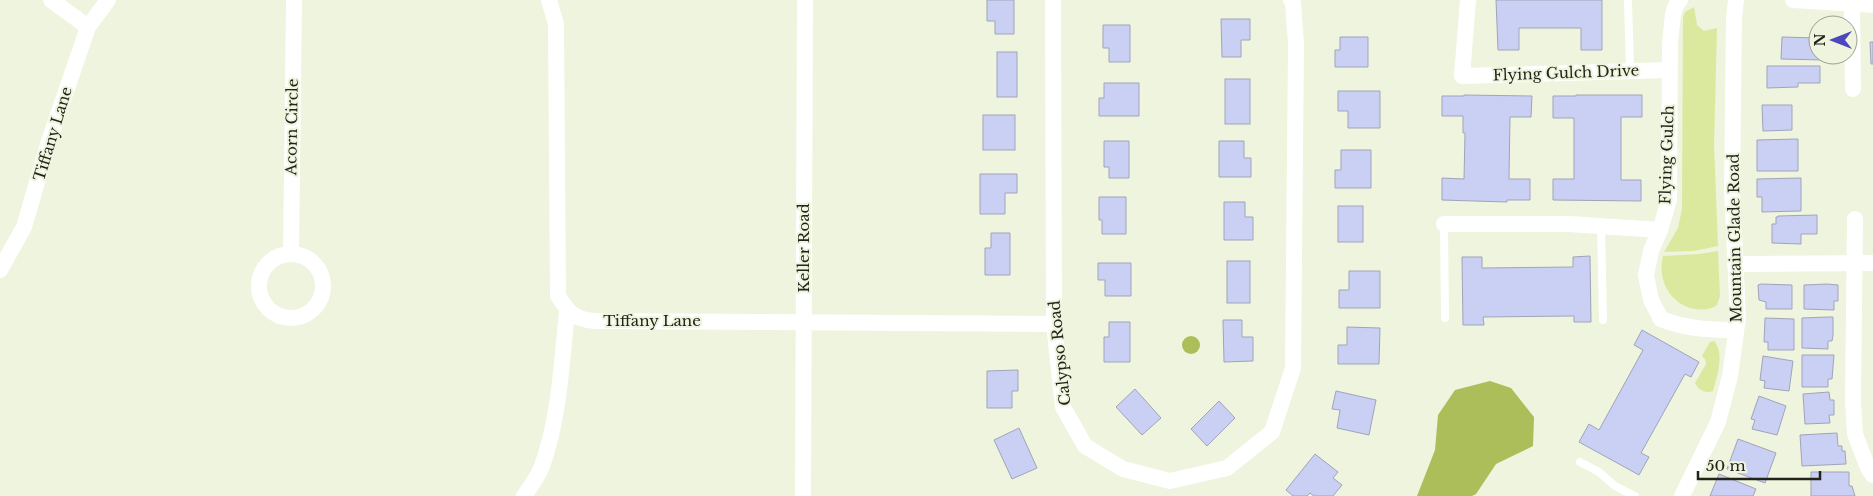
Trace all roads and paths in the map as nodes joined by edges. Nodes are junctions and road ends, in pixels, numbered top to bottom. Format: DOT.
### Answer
graph roads {
  1 [pos="51,0"];
  2 [pos="108,0"];
  3 [pos="294,0"];
  4 [pos="549,0"];
  5 [pos="804,0"];
  6 [pos="1053,0"];
  7 [pos="1291,0"];
  8 [pos="1468,0"];
  9 [pos="1628,0"];
  10 [pos="1680,0"];
  11 [pos="1736,0"];
  12 [pos="1794,0"];
  13 [pos="1852,4"];
  14 [pos="1873,5"];
  15 [pos="88,27"];
  16 [pos="1669,70"];
  17 [pos="1630,71"];
  18 [pos="1853,89"];
  19 [pos="1855,219"];
  20 [pos="1444,224"];
  21 [pos="1601,226"];
  22 [pos="1660,230"];
  23 [pos="291,254"];
  24 [pos="1873,263"];
  25 [pos="1735,264"];
  26 [pos="1854,264"];
  27 [pos="0,270"];
  28 [pos="567,311"];
  29 [pos="1445,318"];
  30 [pos="1603,320"];
  31 [pos="803,322"];
  32 [pos="1054,324"];
  33 [pos="1736,330"];
  34 [pos="1580,462"];
  35 [pos="1873,475"];
  36 [pos="524,496"];
  37 [pos="803,496"];
  38 [pos="1635,496"];
  39 [pos="1682,496"];
  1 -- 15 [label="street"];
  2 -- 15 [label="street, Tiffany Lane"];
  3 -- 23 [label="street, Acorn Circle"];
  4 -- 28 [label="street"];
  5 -- 31 [label="street, Keller Road"];
  6 -- 32 [label="street, Calypso Road"];
  7 -- 32 [label="street, Calypso Road"];
  8 -- 17 [label="street, Flying Gulch Drive"];
  9 -- 17 [label="lane"];
  10 -- 16 [label="street, Flying Gulch"];
  11 -- 25 [label="street, Mountain Glade Road"];
  12 -- 13 [label="street"];
  13 -- 14 [label="street"];
  13 -- 18 [label="street"];
  15 -- 27 [label="street, Tiffany Lane"];
  16 -- 17 [label="street, Flying Gulch Drive"];
  16 -- 22 [label="street, Flying Gulch"];
  19 -- 26 [label="street"];
  20 -- 21 [label="street"];
  20 -- 29 [label="lane"];
  21 -- 22 [label="street"];
  21 -- 30 [label="lane"];
  22 -- 33 [label="street, Flying Gulch"];
  24 -- 26 [label="street"];
  25 -- 26 [label="street"];
  25 -- 33 [label="street, Mountain Glade Road"];
  26 -- 35 [label="street"];
  28 -- 31 [label="street, Tiffany Lane"];
  28 -- 36 [label="street"];
  31 -- 32 [label="street, Tiffany Lane"];
  31 -- 37 [label="street, Keller Road"];
  33 -- 39 [label="street, Mountain Glade Road"];
  34 -- 38 [label="lane"];
}
